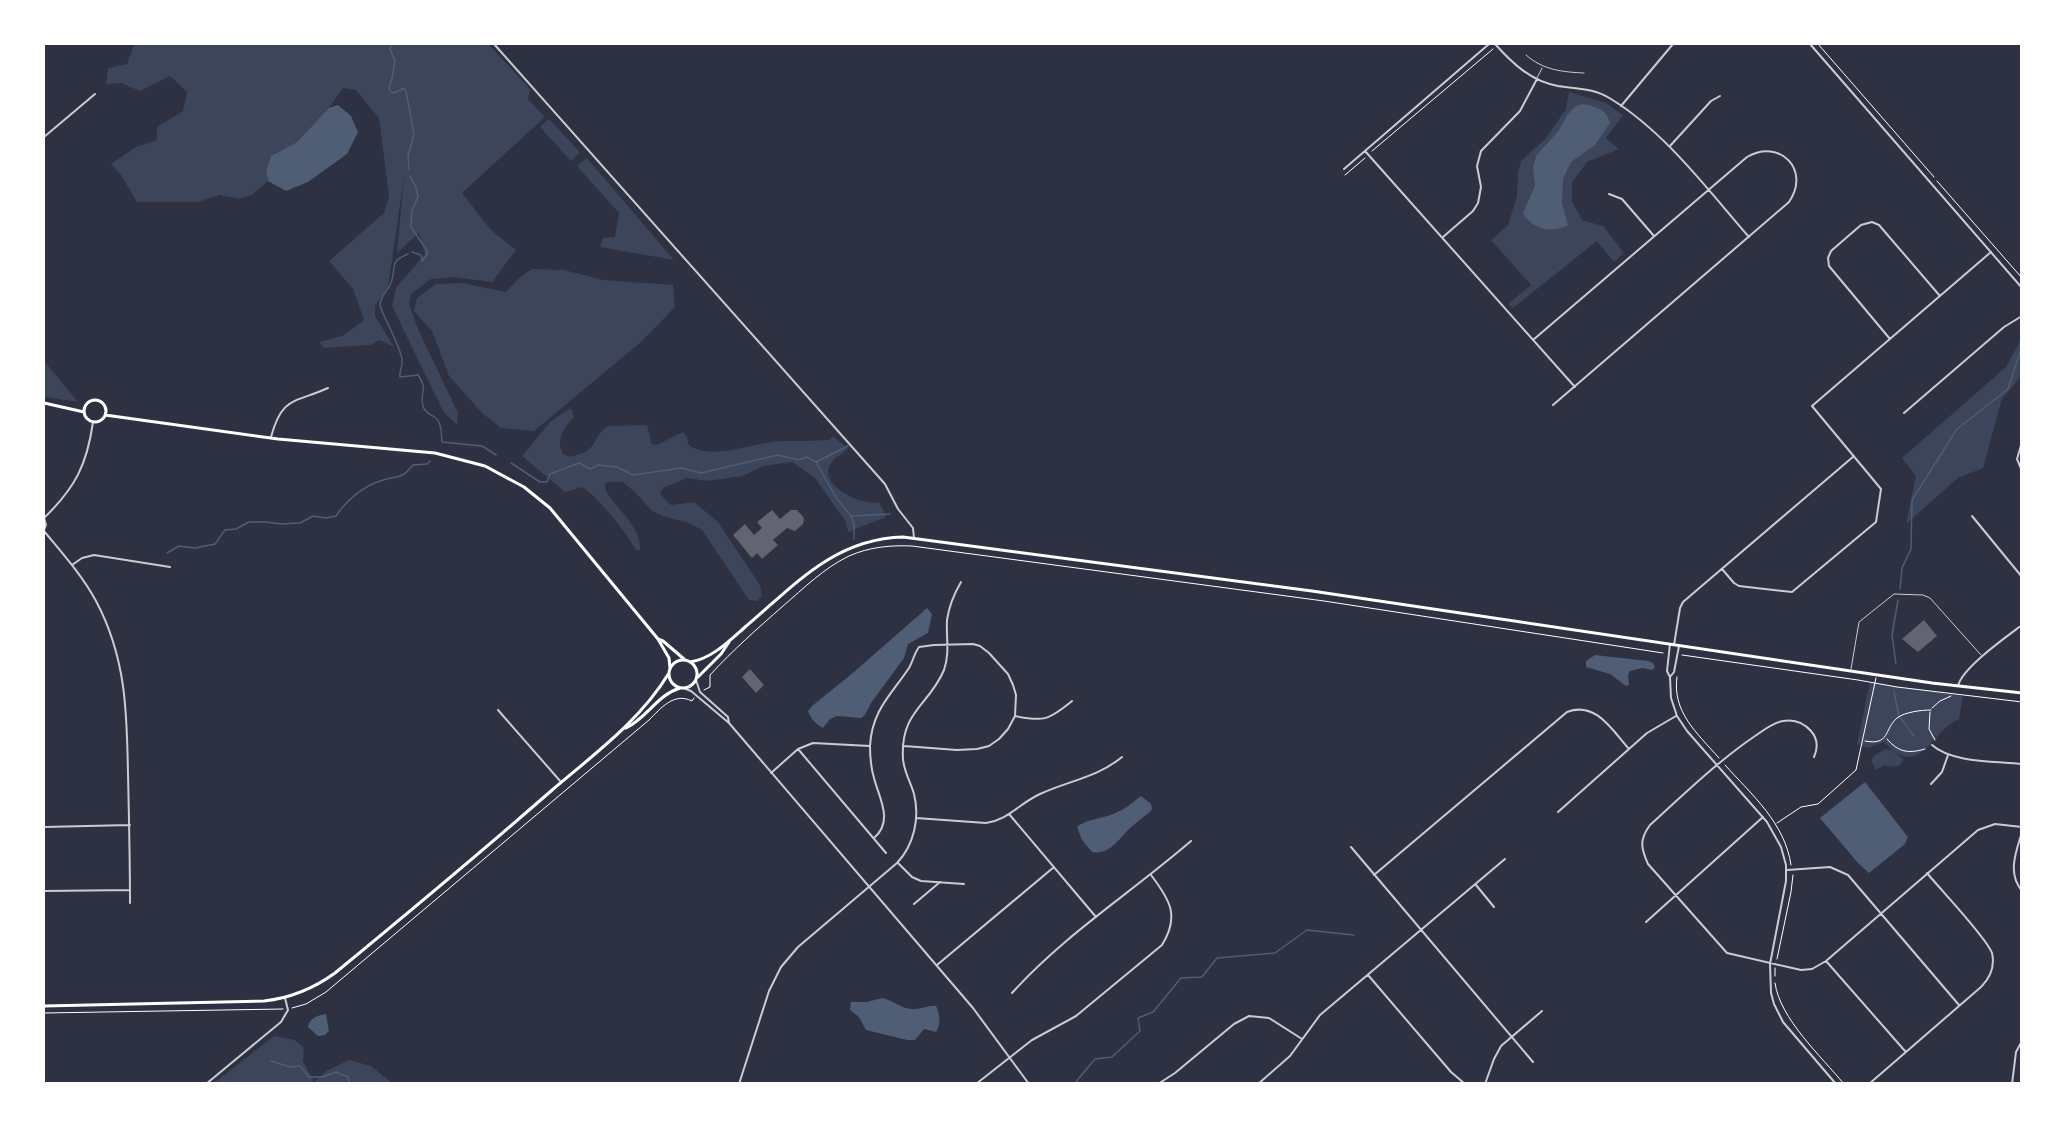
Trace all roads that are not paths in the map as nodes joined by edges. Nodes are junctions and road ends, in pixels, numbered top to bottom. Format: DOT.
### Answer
graph roads {
  1 [pos="494,44"];
  2 [pos="1489,44"];
  3 [pos="1496,44"];
  4 [pos="1673,44"];
  5 [pos="1810,44"];
  6 [pos="1526,55"];
  7 [pos="1543,66"];
  8 [pos="1584,73"];
  9 [pos="1537,79"];
  10 [pos="95,94"];
  11 [pos="1720,96"];
  12 [pos="1621,106"];
  13 [pos="44,137"];
  14 [pos="1670,146"];
  15 [pos="1365,151"];
  16 [pos="1344,169"];
  17 [pos="1708,190"];
  18 [pos="1609,194"];
  19 [pos="1654,236"];
  20 [pos="1749,237"];
  21 [pos="1442,238"];
  22 [pos="1991,252"];
  23 [pos="2022,288"];
  24 [pos="1940,296"];
  25 [pos="2022,316"];
  26 [pos="1890,339"];
  27 [pos="1533,340"];
  28 [pos="1575,387"];
  29 [pos="328,388"];
  30 [pos="44,403"];
  31 [pos="1553,405"];
  32 [pos="84,412"];
  33 [pos="1904,413"];
  34 [pos="105,415"];
  35 [pos="93,422"];
  36 [pos="271,438"];
  37 [pos="2022,442"];
  38 [pos="1854,456"];
  39 [pos="2022,471"];
  40 [pos="1972,516"];
  41 [pos="44,518"];
  42 [pos="44,530"];
  43 [pos="914,538"];
  44 [pos="72,565"];
  45 [pos="170,567"];
  46 [pos="1722,569"];
  47 [pos="2022,577"];
  48 [pos="961,582"];
  49 [pos="2022,624"];
  50 [pos="658,639"];
  51 [pos="730,640"];
  52 [pos="1672,644"];
  53 [pos="948,645"];
  54 [pos="1679,645"];
  55 [pos="1983,656"];
  56 [pos="688,661"];
  57 [pos="670,671"];
  58 [pos="1850,671"];
  59 [pos="1670,677"];
  60 [pos="697,679"];
  61 [pos="1958,686"];
  62 [pos="681,688"];
  63 [pos="2022,693"];
  64 [pos="1072,701"];
  65 [pos="498,710"];
  66 [pos="1015,716"];
  67 [pos="1677,716"];
  68 [pos="729,723"];
  69 [pos="624,729"];
  70 [pos="1932,745"];
  71 [pos="870,746"];
  72 [pos="904,746"];
  73 [pos="798,749"];
  74 [pos="1629,749"];
  75 [pos="1948,755"];
  76 [pos="1122,757"];
  77 [pos="1814,757"];
  78 [pos="2022,763"];
  79 [pos="1717,765"];
  80 [pos="771,773"];
  81 [pos="561,782"];
  82 [pos="1930,784"];
  83 [pos="1558,812"];
  84 [pos="1009,814"];
  85 [pos="1763,817"];
  86 [pos="916,818"];
  87 [pos="130,825"];
  88 [pos="44,827"];
  89 [pos="2022,827"];
  90 [pos="2022,832"];
  91 [pos="874,838"];
  92 [pos="1191,841"];
  93 [pos="1351,847"];
  94 [pos="886,853"];
  95 [pos="1505,859"];
  96 [pos="897,862"];
  97 [pos="1054,867"];
  98 [pos="1786,870"];
  99 [pos="1927,873"];
  100 [pos="1151,875"];
  101 [pos="1374,875"];
  102 [pos="940,882"];
  103 [pos="964,884"];
  104 [pos="1476,885"];
  105 [pos="868,886"];
  106 [pos="130,890"];
  107 [pos="44,891"];
  108 [pos="2022,891"];
  109 [pos="1674,895"];
  110 [pos="130,903"];
  111 [pos="914,904"];
  112 [pos="1494,907"];
  113 [pos="1881,914"];
  114 [pos="1096,917"];
  115 [pos="1646,922"];
  116 [pos="1422,930"];
  117 [pos="1826,961"];
  118 [pos="1770,964"];
  119 [pos="937,965"];
  120 [pos="1368,975"];
  121 [pos="1012,993"];
  122 [pos="285,998"];
  123 [pos="1960,1005"];
  124 [pos="44,1006"];
  125 [pos="1542,1011"];
  126 [pos="1511,1037"];
  127 [pos="1302,1039"];
  128 [pos="2022,1041"];
  129 [pos="1905,1052"];
  130 [pos="1009,1057"];
  131 [pos="1533,1062"];
  132 [pos="206,1083"];
  133 [pos="739,1083"];
  134 [pos="976,1083"];
  135 [pos="1029,1083"];
  136 [pos="1158,1083"];
  137 [pos="1258,1083"];
  138 [pos="1466,1083"];
  139 [pos="1485,1083"];
  140 [pos="1836,1083"];
  141 [pos="1869,1083"];
  142 [pos="2012,1083"];
  1 -- 43 [label="street"];
  2 -- 15 [label="street"];
  3 -- 9 [label="street"];
  4 -- 12 [label="street"];
  5 -- 22 [label="street"];
  6 -- 7 [label="lane"];
  7 -- 8 [label="lane"];
  7 -- 9 [label="lane"];
  9 -- 12 [label="street"];
  9 -- 21 [label="street"];
  10 -- 13 [label="street"];
  11 -- 14 [label="street"];
  12 -- 14 [label="street"];
  14 -- 17 [label="street"];
  15 -- 16 [label="street"];
  15 -- 21 [label="street"];
  17 -- 19 [label="street"];
  17 -- 20 [label="street"];
  17 -- 20 [label="street"];
  18 -- 19 [label="street"];
  19 -- 27 [label="street"];
  20 -- 28 [label="street"];
  21 -- 27 [label="street"];
  22 -- 23 [label="street"];
  22 -- 24 [label="street"];
  24 -- 26 [label="street"];
  24 -- 26 [label="street"];
  25 -- 33 [label="street"];
  26 -- 38 [label="street"];
  27 -- 28 [label="street"];
  28 -- 31 [label="street"];
  29 -- 36 [label="street"];
  30 -- 32 [label="main road"];
  32 -- 34 [label="main road"];
  32 -- 35 [label="main road"];
  34 -- 35 [label="main road"];
  34 -- 36 [label="main road"];
  35 -- 41 [label="street"];
  36 -- 50 [label="main road"];
  37 -- 39 [label="street"];
  38 -- 46 [label="street"];
  38 -- 46 [label="street"];
  40 -- 47 [label="street"];
  41 -- 42 [label="street"];
  42 -- 44 [label="street"];
  43 -- 51 [label="main road"];
  43 -- 52 [label="main road"];
  44 -- 45 [label="street"];
  44 -- 87 [label="street"];
  46 -- 52 [label="street"];
  48 -- 53 [label="street"];
  49 -- 55 [label="street"];
  50 -- 56 [label="main road"];
  50 -- 57 [label="main road"];
  51 -- 56 [label="main road"];
  51 -- 60 [label="main road"];
  52 -- 54 [label="main road"];
  52 -- 59 [label="street"];
  53 -- 66 [label="street"];
  53 -- 71 [label="street"];
  53 -- 72 [label="street"];
  54 -- 58 [label="main road"];
  54 -- 59 [label="street"];
  55 -- 58 [label="lane"];
  55 -- 61 [label="street"];
  56 -- 57 [label="main road"];
  56 -- 60 [label="main road"];
  57 -- 62 [label="main road"];
  57 -- 69 [label="main road"];
  58 -- 61 [label="main road"];
  59 -- 67 [label="street"];
  60 -- 62 [label="main road"];
  60 -- 68 [label="street"];
  61 -- 63 [label="main road"];
  62 -- 68 [label="street"];
  62 -- 69 [label="main road"];
  64 -- 66 [label="street"];
  65 -- 81 [label="street"];
  66 -- 72 [label="street"];
  67 -- 74 [label="street"];
  67 -- 79 [label="street"];
  68 -- 80 [label="street"];
  69 -- 81 [label="main road"];
  70 -- 75 [label="street"];
  71 -- 73 [label="street"];
  71 -- 91 [label="street"];
  72 -- 86 [label="street"];
  73 -- 80 [label="street"];
  73 -- 91 [label="street"];
  74 -- 83 [label="street"];
  74 -- 101 [label="street"];
  75 -- 78 [label="street"];
  75 -- 82 [label="street"];
  76 -- 84 [label="street"];
  77 -- 79 [label="street"];
  79 -- 85 [label="street"];
  79 -- 109 [label="street"];
  80 -- 105 [label="street"];
  81 -- 122 [label="main road"];
  84 -- 86 [label="street"];
  84 -- 97 [label="street"];
  85 -- 98 [label="street"];
  85 -- 109 [label="street"];
  86 -- 96 [label="street"];
  87 -- 88 [label="street"];
  87 -- 106 [label="street"];
  89 -- 99 [label="street"];
  90 -- 108 [label="street"];
  91 -- 94 [label="street"];
  92 -- 100 [label="street"];
  93 -- 101 [label="street"];
  95 -- 104 [label="street"];
  96 -- 102 [label="street"];
  96 -- 105 [label="street"];
  97 -- 114 [label="street"];
  97 -- 119 [label="street"];
  98 -- 113 [label="street"];
  98 -- 118 [label="street"];
  99 -- 113 [label="street"];
  99 -- 123 [label="street"];
  100 -- 114 [label="street"];
  100 -- 130 [label="street"];
  101 -- 116 [label="street"];
  102 -- 103 [label="street"];
  102 -- 111 [label="street"];
  104 -- 112 [label="street"];
  104 -- 116 [label="street"];
  105 -- 119 [label="street"];
  105 -- 133 [label="street"];
  106 -- 107 [label="street"];
  106 -- 110 [label="street"];
  109 -- 115 [label="street"];
  109 -- 118 [label="street"];
  113 -- 117 [label="street"];
  113 -- 123 [label="street"];
  114 -- 121 [label="street"];
  116 -- 120 [label="street"];
  116 -- 126 [label="street"];
  117 -- 118 [label="street"];
  117 -- 129 [label="street"];
  118 -- 140 [label="street"];
  119 -- 130 [label="street"];
  120 -- 127 [label="street"];
  120 -- 138 [label="street"];
  122 -- 124 [label="main road"];
  122 -- 132 [label="street"];
  123 -- 129 [label="street"];
  125 -- 126 [label="street"];
  126 -- 131 [label="street"];
  126 -- 139 [label="street"];
  127 -- 136 [label="street"];
  127 -- 137 [label="street"];
  128 -- 142 [label="street"];
  129 -- 141 [label="street"];
  130 -- 134 [label="street"];
  130 -- 135 [label="street"];
}
